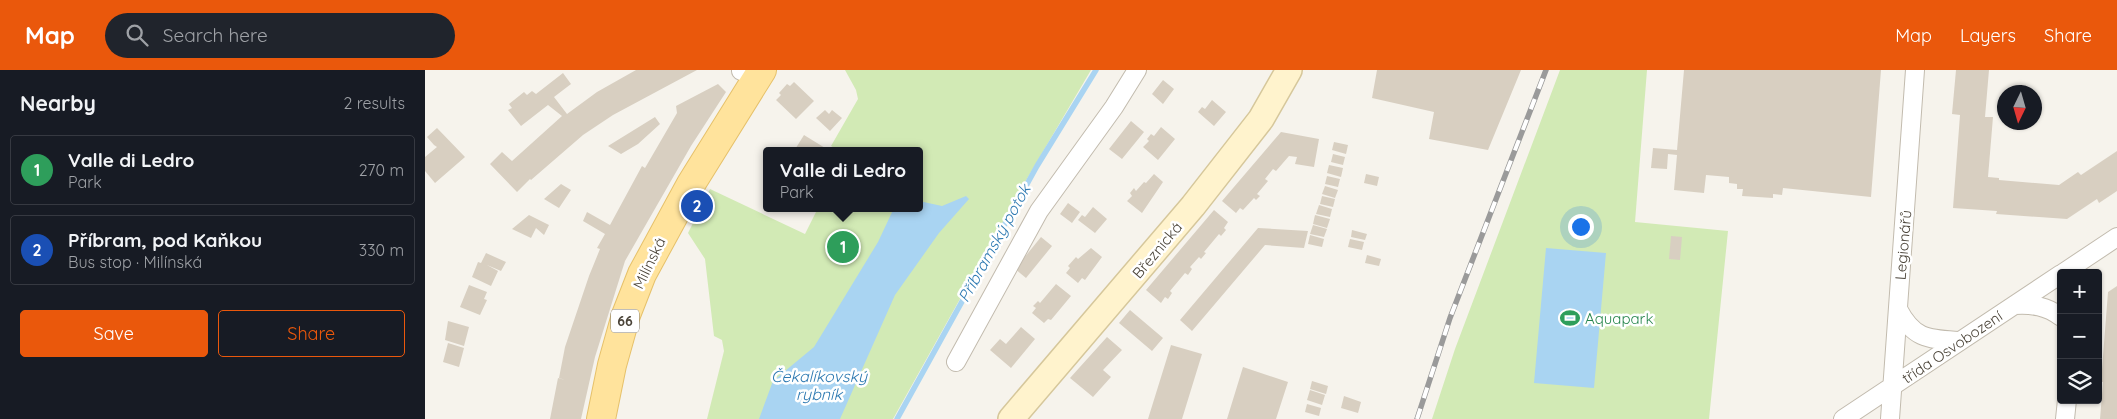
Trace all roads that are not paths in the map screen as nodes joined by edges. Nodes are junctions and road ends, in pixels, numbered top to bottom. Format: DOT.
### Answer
graph roads {
  1 [pos="1137,70"];
  2 [pos="1289,70"];
  3 [pos="1915,70"];
  4 [pos="754,72"];
  5 [pos="2117,237"];
  6 [pos="2079,267"];
  7 [pos="2057,277"];
  8 [pos="2015,304"];
  9 [pos="1898,309"];
  10 [pos="2058,314"];
  11 [pos="1960,341"];
  12 [pos="956,362"];
  13 [pos="1892,386"];
  14 [pos="2067,404"];
  15 [pos="601,419"];
  16 [pos="1011,419"];
  17 [pos="1843,419"];
  18 [pos="1890,419"];
  19 [pos="2065,419"];
  1 -- 12 [label="street"];
  2 -- 16 [label="street, Březnická"];
  3 -- 9 [label="street, Legionářů"];
  4 -- 15 [label="main road, Milínská / 66"];
  5 -- 6 [label="street, třída Osvobození"];
  7 -- 8 [label="street, třída Osvobození"];
  8 -- 10 [label="street"];
  8 -- 11 [label="street, třída Osvobození"];
  9 -- 11 [label="street"];
  9 -- 13 [label="street, Legionářů"];
  11 -- 13 [label="street, třída Osvobození"];
  13 -- 17 [label="street, třída Osvobození"];
  13 -- 18 [label="street, Legionářů"];
  14 -- 19 [label="street"];
}
